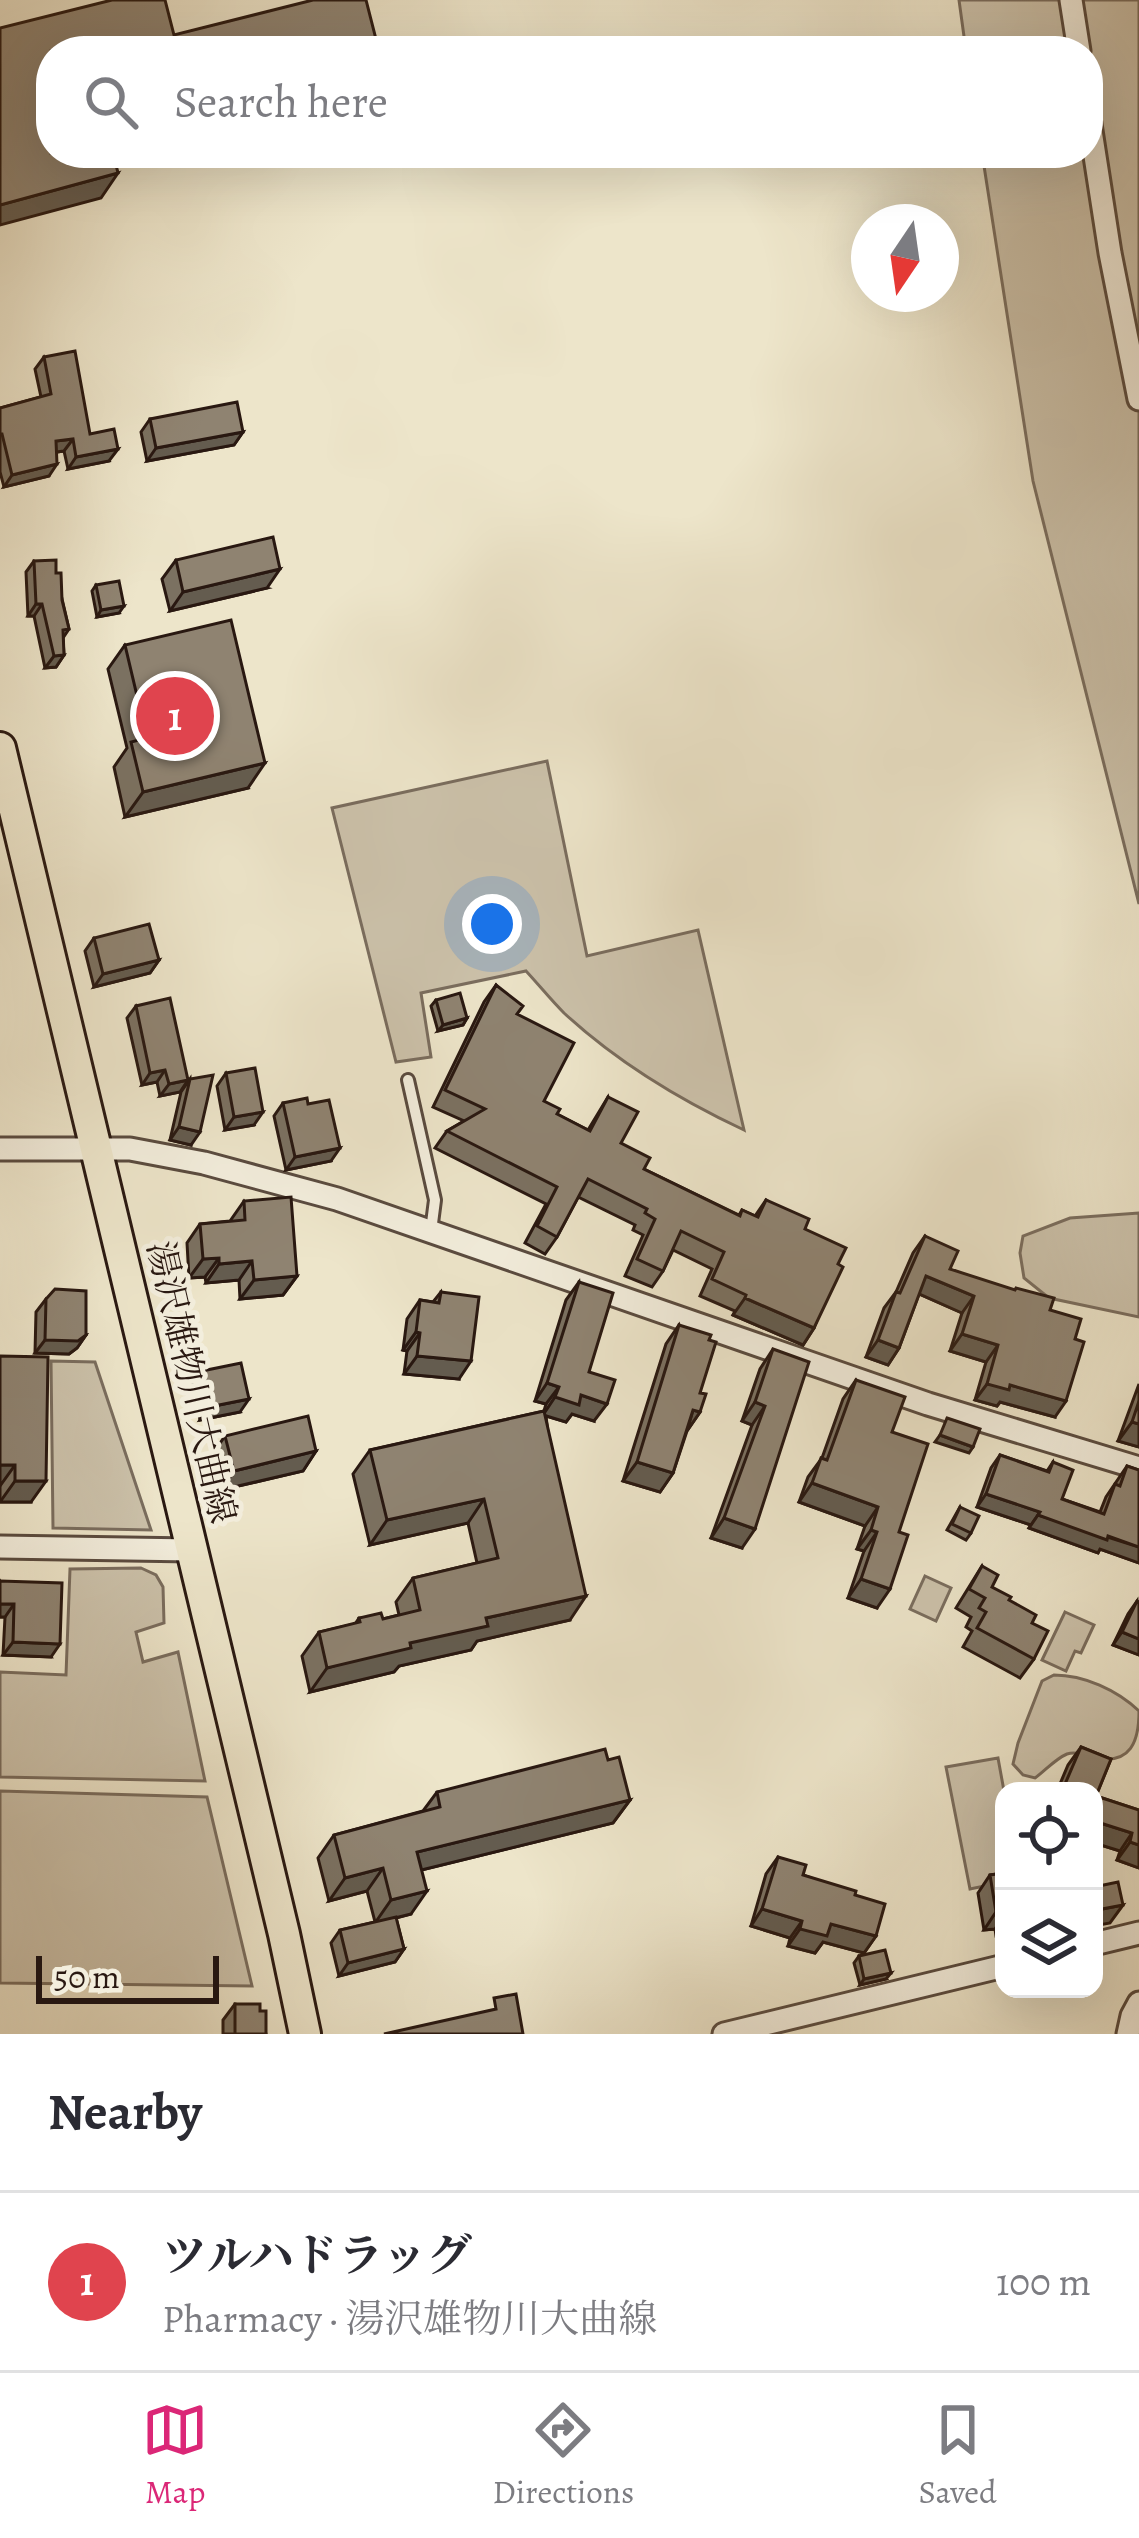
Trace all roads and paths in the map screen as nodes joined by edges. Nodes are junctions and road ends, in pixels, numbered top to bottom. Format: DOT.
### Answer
graph roads {
  1 [pos="1071,0"];
  2 [pos="1077,36"];
  3 [pos="1097,168"];
  4 [pos="1139,399"];
  5 [pos="0,748"];
  6 [pos="408,1080"];
  7 [pos="96,1148"];
  8 [pos="0,1149"];
  9 [pos="431,1232"];
  10 [pos="1139,1468"];
  11 [pos="0,1547"];
  12 [pos="192,1550"];
  13 [pos="1139,1934"];
  14 [pos="1103,1942"];
  15 [pos="995,1968"];
  16 [pos="1139,2003"];
  17 [pos="305,2034"];
  18 [pos="724,2034"];
  19 [pos="1128,2034"];
  1 -- 2 [label="street"];
  3 -- 4 [label="street"];
  5 -- 7 [label="main road, 湯沢雄物川大曲線"];
  6 -- 9 [label="lane"];
  7 -- 8 [label="street"];
  7 -- 9 [label="street"];
  7 -- 12 [label="main road, 湯沢雄物川大曲線"];
  9 -- 10 [label="street"];
  11 -- 12 [label="street"];
  12 -- 17 [label="main road, 湯沢雄物川大曲線"];
  13 -- 14 [label="street"];
  15 -- 18 [label="street"];
  16 -- 19 [label="street"];
}
